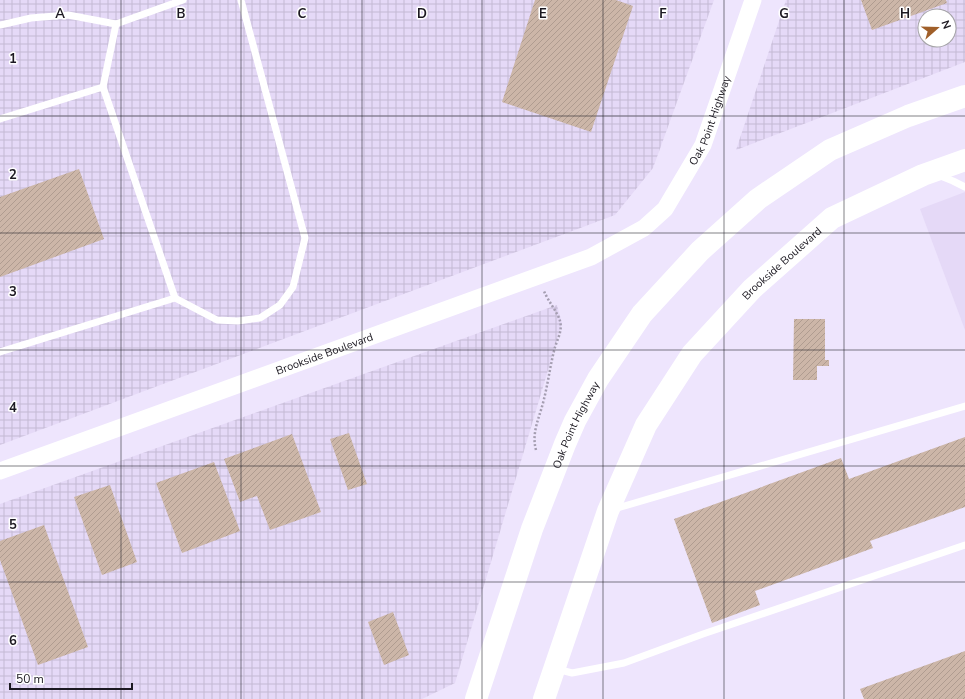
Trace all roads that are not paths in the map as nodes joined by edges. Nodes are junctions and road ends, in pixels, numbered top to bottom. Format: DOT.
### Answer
graph roads {
  1 [pos="183,0"];
  2 [pos="241,0"];
  3 [pos="753,0"];
  4 [pos="116,24"];
  5 [pos="0,25"];
  6 [pos="102,87"];
  7 [pos="965,96"];
  8 [pos="0,119"];
  9 [pos="965,160"];
  10 [pos="930,173"];
  11 [pos="965,187"];
  12 [pos="644,228"];
  13 [pos="175,298"];
  14 [pos="0,352"];
  15 [pos="965,406"];
  16 [pos="0,471"];
  17 [pos="608,511"];
  18 [pos="965,545"];
  19 [pos="554,668"];
  20 [pos="476,699"];
  21 [pos="544,699"];
  1 -- 4 [label="lane"];
  2 -- 13 [label="lane"];
  3 -- 12 [label="street, Oak Point Highway"];
  4 -- 5 [label="lane"];
  4 -- 6 [label="lane"];
  6 -- 8 [label="lane"];
  6 -- 13 [label="lane"];
  7 -- 20 [label="main road, Oak Point Highway"];
  9 -- 10 [label="main road, Brookside Boulevard"];
  10 -- 11 [label="lane"];
  10 -- 17 [label="main road, Brookside Boulevard"];
  12 -- 16 [label="street, Brookside Boulevard"];
  13 -- 14 [label="lane"];
  15 -- 17 [label="lane"];
  17 -- 19 [label="main road"];
  18 -- 19 [label="lane"];
  19 -- 21 [label="main road"];
}
